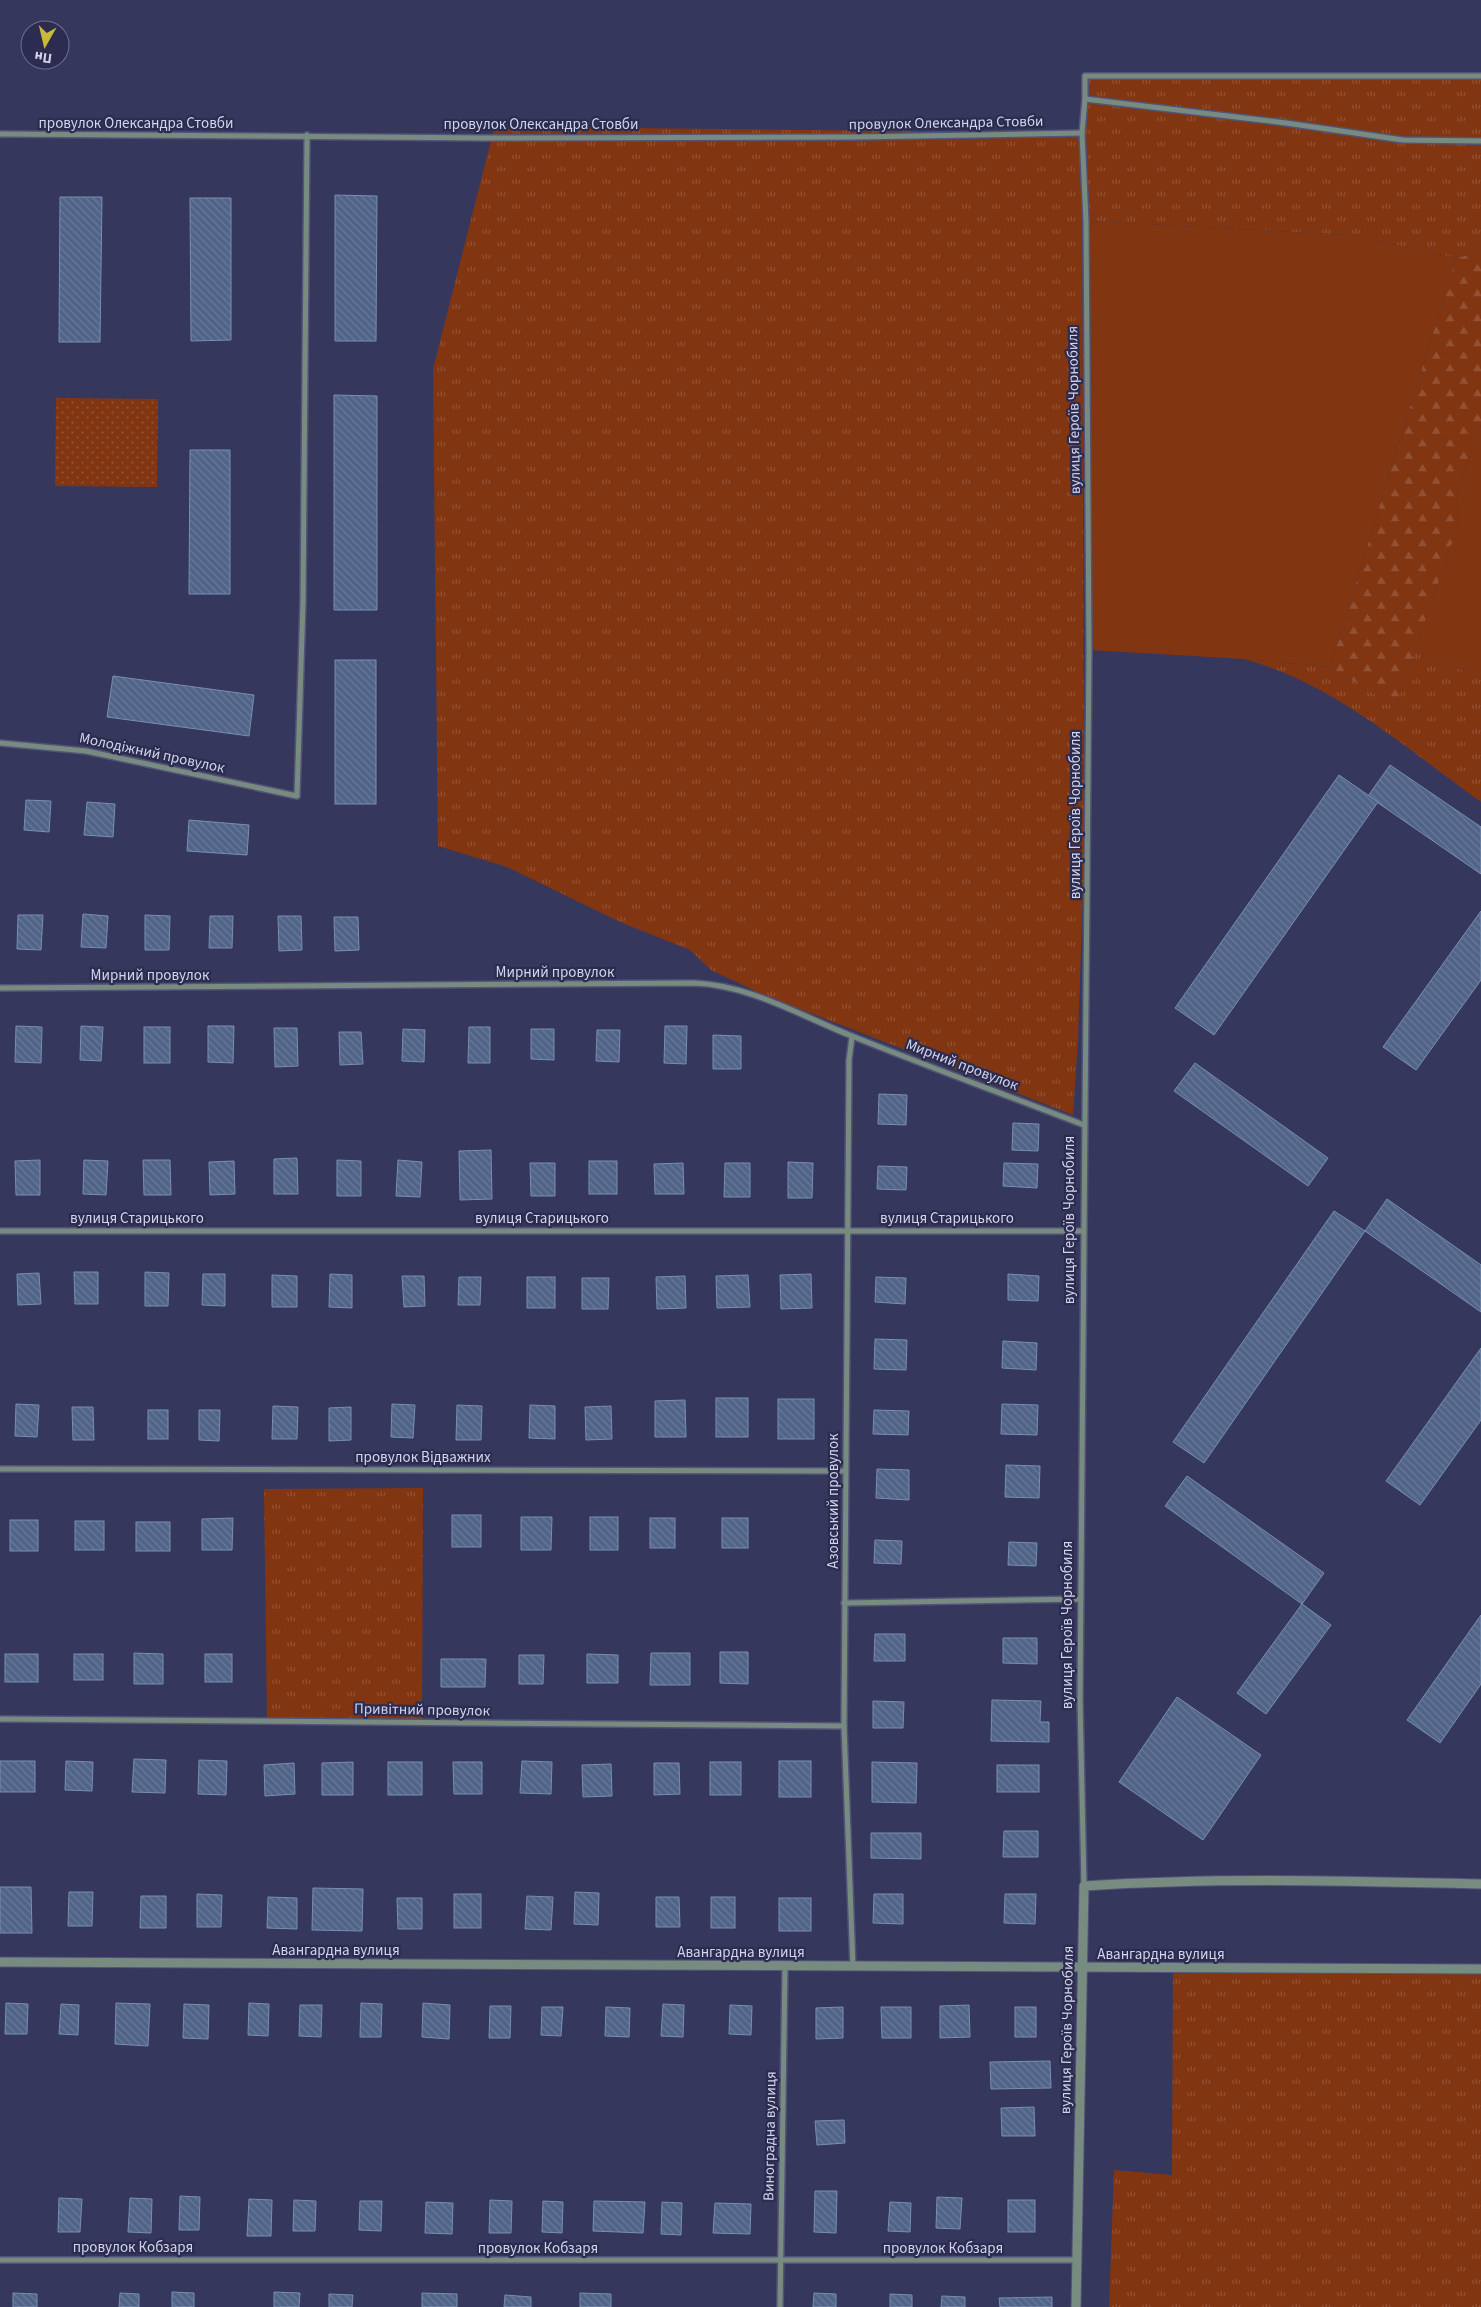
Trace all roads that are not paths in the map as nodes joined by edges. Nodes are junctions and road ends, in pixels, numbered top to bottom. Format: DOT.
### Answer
graph roads {
  1 [pos="1481,76"];
  2 [pos="1085,99"];
  3 [pos="1082,133"];
  4 [pos="0,134"];
  5 [pos="307,135"];
  6 [pos="1481,141"];
  7 [pos="0,742"];
  8 [pos="0,988"];
  9 [pos="852,1036"];
  10 [pos="1084,1125"];
  11 [pos="0,1231"];
  12 [pos="847,1231"];
  13 [pos="1083,1231"];
  14 [pos="0,1468"];
  15 [pos="846,1471"];
  16 [pos="1081,1599"];
  17 [pos="844,1603"];
  18 [pos="0,1719"];
  19 [pos="844,1726"];
  20 [pos="1481,1884"];
  21 [pos="1084,1886"];
  22 [pos="0,1962"];
  23 [pos="785,1966"];
  24 [pos="853,1967"];
  25 [pos="1082,1968"];
  26 [pos="1481,1969"];
  27 [pos="0,2260"];
  28 [pos="1076,2260"];
  29 [pos="780,2261"];
  30 [pos="780,2307"];
  31 [pos="1076,2307"];
  1 -- 2 [label="street, вулиця Героїв Чорнобиля"];
  2 -- 3 [label="street, вулиця Героїв Чорнобиля"];
  2 -- 6 [label="street"];
  3 -- 5 [label="street, провулок Олександра Стовби"];
  3 -- 10 [label="street, вулиця Героїв Чорнобиля"];
  4 -- 5 [label="street, провулок Олександра Стовби"];
  5 -- 7 [label="street, Молодіжний провулок"];
  8 -- 9 [label="street, Мирний провулок"];
  9 -- 10 [label="street, Мирний провулок"];
  9 -- 12 [label="street, Азовський провулок"];
  10 -- 13 [label="street, вулиця Героїв Чорнобиля"];
  11 -- 12 [label="street, вулиця Старицького"];
  12 -- 13 [label="street, вулиця Старицького"];
  12 -- 15 [label="street, Азовський провулок"];
  13 -- 16 [label="street, вулиця Героїв Чорнобиля"];
  14 -- 15 [label="street, провулок Відважних"];
  15 -- 17 [label="street, Азовський провулок"];
  16 -- 17 [label="street"];
  16 -- 21 [label="street, вулиця Героїв Чорнобиля"];
  17 -- 19 [label="street, Азовський провулок"];
  18 -- 19 [label="street, Привітний провулок"];
  19 -- 24 [label="street, Азовський провулок"];
  20 -- 21 [label="street"];
  21 -- 25 [label="street, вулиця Героїв Чорнобиля"];
  22 -- 23 [label="street, Авангардна вулиця"];
  23 -- 24 [label="street, Авангардна вулиця"];
  23 -- 29 [label="street, Виноградна вулиця"];
  24 -- 25 [label="street, Авангардна вулиця"];
  25 -- 26 [label="street, Авангардна вулиця"];
  25 -- 28 [label="street, вулиця Героїв Чорнобиля"];
  27 -- 29 [label="street, провулок Кобзаря"];
  28 -- 29 [label="street, провулок Кобзаря"];
  28 -- 31 [label="street, вулиця Героїв Чорнобиля"];
  29 -- 30 [label="street, Виноградна вулиця"];
}
